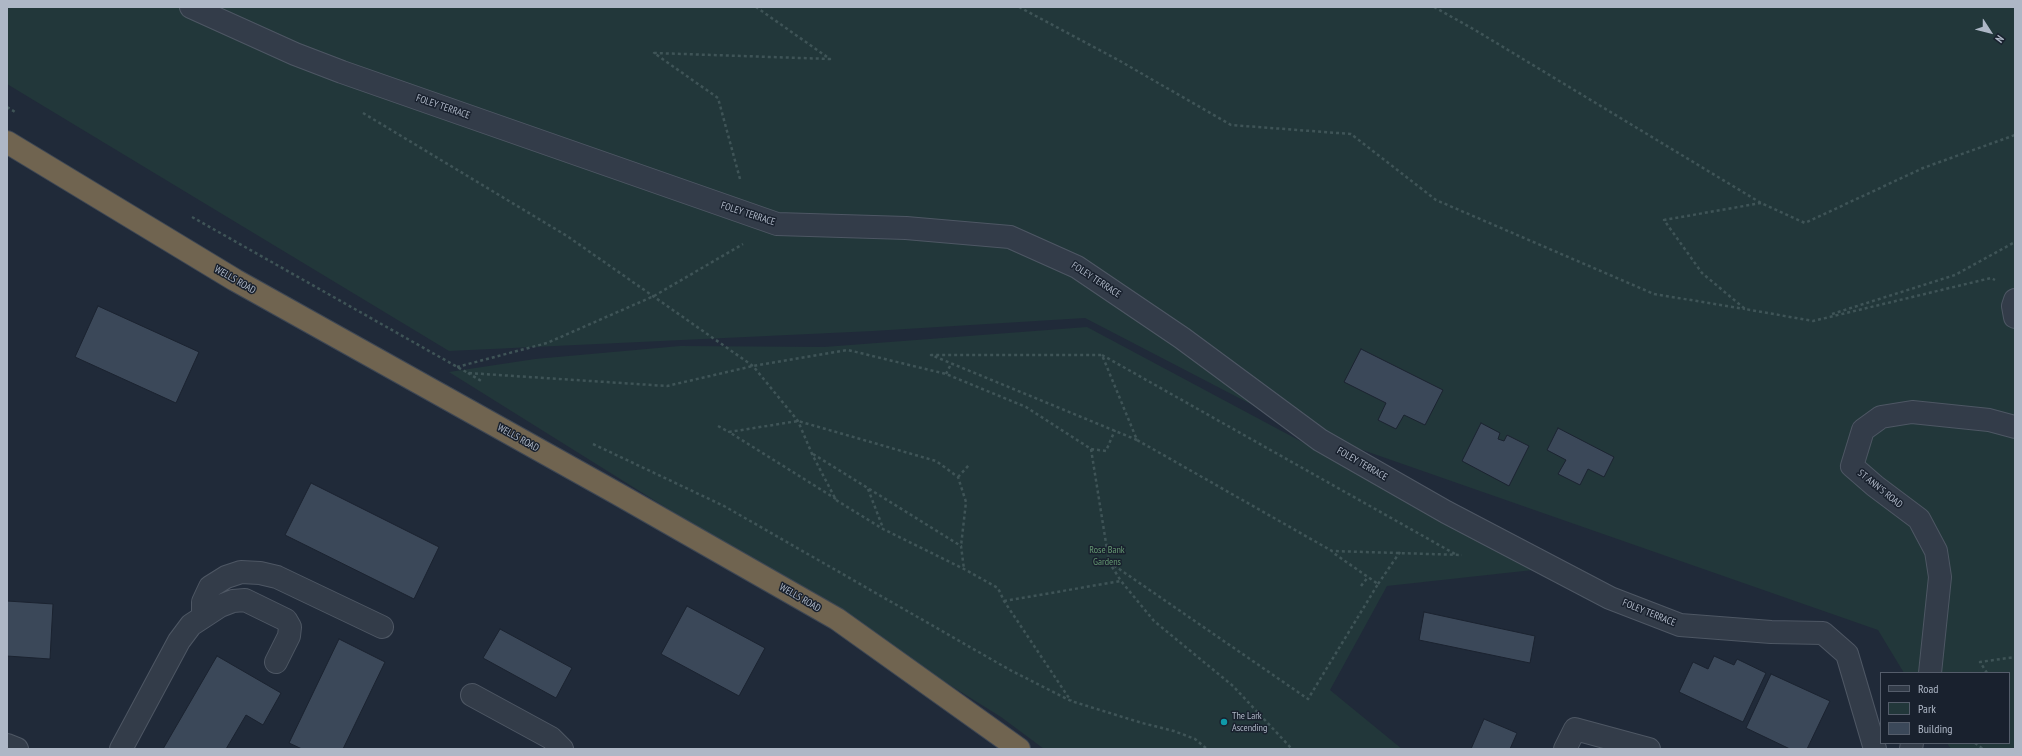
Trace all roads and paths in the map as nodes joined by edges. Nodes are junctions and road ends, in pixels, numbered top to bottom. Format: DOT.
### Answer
graph roads {
  1 [pos="191,7"];
  2 [pos="756,7"];
  3 [pos="1019,7"];
  4 [pos="1434,7"];
  5 [pos="7,107"];
  6 [pos="358,109"];
  7 [pos="20,116"];
  8 [pos="2015,135"];
  9 [pos="7,142"];
  10 [pos="1761,203"];
  11 [pos="188,215"];
  12 [pos="749,215"];
  13 [pos="777,224"];
  14 [pos="2015,242"];
  15 [pos="1997,281"];
  16 [pos="654,296"];
  17 [pos="2015,300"];
  18 [pos="1745,309"];
  19 [pos="2015,317"];
  20 [pos="1813,320"];
  21 [pos="1102,355"];
  22 [pos="951,364"];
  23 [pos="753,366"];
  24 [pos="456,367"];
  25 [pos="468,373"];
  26 [pos="946,374"];
  27 [pos="487,385"];
  28 [pos="798,421"];
  29 [pos="718,426"];
  30 [pos="2015,427"];
  31 [pos="1115,430"];
  32 [pos="728,432"];
  33 [pos="1137,440"];
  34 [pos="588,441"];
  35 [pos="1091,449"];
  36 [pos="812,454"];
  37 [pos="969,465"];
  38 [pos="958,477"];
  39 [pos="868,489"];
  40 [pos="836,500"];
  41 [pos="883,529"];
  42 [pos="961,546"];
  43 [pos="1332,551"];
  44 [pos="1400,552"];
  45 [pos="1457,555"];
  46 [pos="1464,555"];
  47 [pos="1109,562"];
  48 [pos="964,569"];
  49 [pos="1368,577"];
  50 [pos="1121,581"];
  51 [pos="1378,584"];
  52 [pos="1361,586"];
  53 [pos="1004,602"];
  54 [pos="203,616"];
  55 [pos="382,627"];
  56 [pos="2015,657"];
  57 [pos="276,662"];
  58 [pos="1930,672"];
  59 [pos="1986,672"];
  60 [pos="472,695"];
  61 [pos="1071,701"];
  62 [pos="7,745"];
  63 [pos="17,749"];
  64 [pos="121,749"];
  65 [pos="562,749"];
  66 [pos="1019,749"];
  67 [pos="1207,749"];
  68 [pos="1292,749"];
  69 [pos="1565,749"];
  70 [pos="1649,749"];
  71 [pos="1874,749"];
  1 -- 12 [label="street, FOLEY TERRACE"];
  2 -- 12 [label="path"];
  3 -- 18 [label="path"];
  4 -- 10 [label="path"];
  5 -- 7 [label="path"];
  6 -- 16 [label="path"];
  8 -- 10 [label="path"];
  9 -- 66 [label="highway, WELLS ROAD"];
  10 -- 18 [label="path"];
  11 -- 24 [label="path"];
  12 -- 13 [label="street, FOLEY TERRACE"];
  13 -- 16 [label="path"];
  13 -- 71 [label="street, FOLEY TERRACE"];
  14 -- 20 [label="path"];
  15 -- 20 [label="path"];
  16 -- 23 [label="path"];
  16 -- 24 [label="path"];
  17 -- 19 [label="street"];
  18 -- 20 [label="path"];
  21 -- 22 [label="path"];
  21 -- 33 [label="path"];
  21 -- 45 [label="path"];
  22 -- 26 [label="path"];
  22 -- 31 [label="path"];
  23 -- 25 [label="path"];
  23 -- 26 [label="path"];
  23 -- 28 [label="path"];
  24 -- 25 [label="path"];
  25 -- 27 [label="path"];
  26 -- 35 [label="path"];
  28 -- 32 [label="path"];
  28 -- 36 [label="path"];
  28 -- 38 [label="path"];
  29 -- 32 [label="path"];
  30 -- 58 [label="street, ST ANN'S ROAD"];
  31 -- 33 [label="path"];
  31 -- 35 [label="path"];
  32 -- 40 [label="path"];
  33 -- 43 [label="path"];
  34 -- 61 [label="path"];
  35 -- 47 [label="path"];
  36 -- 39 [label="path"];
  36 -- 40 [label="path"];
  37 -- 38 [label="path"];
  38 -- 42 [label="path"];
  39 -- 41 [label="path"];
  39 -- 42 [label="path"];
  40 -- 41 [label="path"];
  41 -- 48 [label="path"];
  42 -- 48 [label="path"];
  43 -- 44 [label="path"];
  43 -- 49 [label="path"];
  44 -- 45 [label="path"];
  44 -- 51 [label="path"];
  45 -- 46 [label="path"];
  47 -- 50 [label="path"];
  47 -- 51 [label="path"];
  48 -- 53 [label="path"];
  49 -- 51 [label="path"];
  49 -- 52 [label="path"];
  50 -- 53 [label="path"];
  50 -- 68 [label="path"];
  53 -- 61 [label="path"];
  54 -- 55 [label="street"];
  54 -- 57 [label="street"];
  54 -- 64 [label="street"];
  56 -- 59 [label="path"];
  60 -- 65 [label="street"];
  61 -- 67 [label="path"];
  62 -- 63 [label="street"];
  69 -- 70 [label="street"];
}
